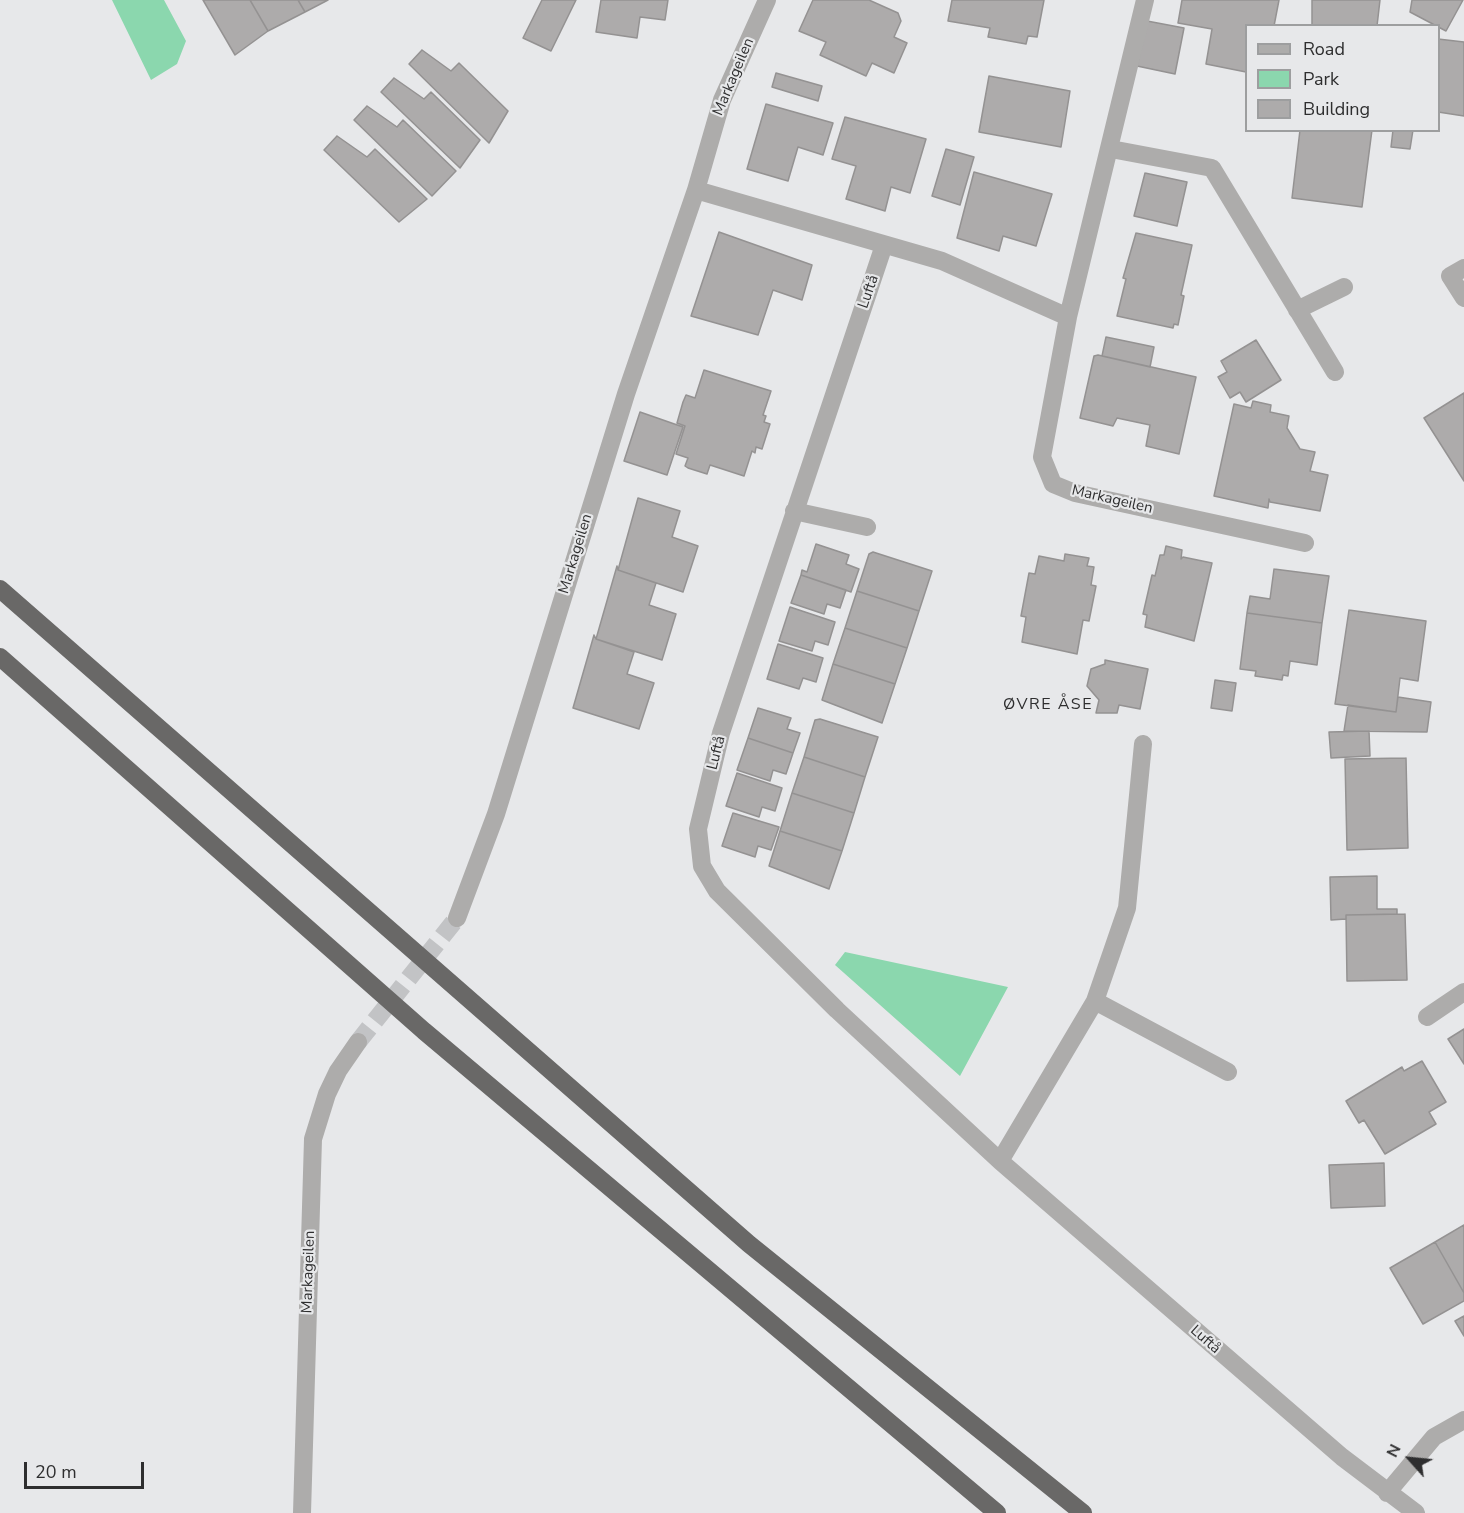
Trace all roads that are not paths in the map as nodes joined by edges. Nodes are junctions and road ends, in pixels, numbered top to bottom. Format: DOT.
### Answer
graph roads {
  1 [pos="767,0"];
  2 [pos="1145,0"];
  3 [pos="1111,149"];
  4 [pos="696,190"];
  5 [pos="884,245"];
  6 [pos="1464,268"];
  7 [pos="1344,287"];
  8 [pos="1464,298"];
  9 [pos="1297,310"];
  10 [pos="1068,316"];
  11 [pos="1335,372"];
  12 [pos="794,511"];
  13 [pos="867,527"];
  14 [pos="1305,543"];
  15 [pos="0,589"];
  16 [pos="0,657"];
  17 [pos="1143,744"];
  18 [pos="457,918"];
  19 [pos="1464,992"];
  20 [pos="1095,1001"];
  21 [pos="1427,1017"];
  22 [pos="358,1042"];
  23 [pos="1228,1072"];
  24 [pos="1000,1161"];
  25 [pos="1464,1420"];
  26 [pos="1387,1493"];
  27 [pos="303,1513"];
  28 [pos="997,1513"];
  29 [pos="1083,1513"];
  30 [pos="1416,1513"];
  1 -- 4 [label="street, Markageilen"];
  2 -- 3 [label="street, Markageilen"];
  3 -- 9 [label="street"];
  3 -- 10 [label="street, Markageilen"];
  4 -- 5 [label="street"];
  4 -- 18 [label="street, Markageilen"];
  5 -- 10 [label="street"];
  5 -- 12 [label="street, Luftå"];
  6 -- 8 [label="street"];
  7 -- 9 [label="street"];
  9 -- 11 [label="street"];
  10 -- 14 [label="street, Markageilen"];
  12 -- 13 [label="street"];
  12 -- 24 [label="street, Luftå"];
  15 -- 29 [label="highway"];
  16 -- 28 [label="highway"];
  17 -- 20 [label="street"];
  19 -- 21 [label="street"];
  20 -- 23 [label="street"];
  20 -- 24 [label="street"];
  22 -- 27 [label="street, Markageilen"];
  24 -- 26 [label="street, Luftå"];
  25 -- 26 [label="street"];
  26 -- 30 [label="street, Luftå"];
}
